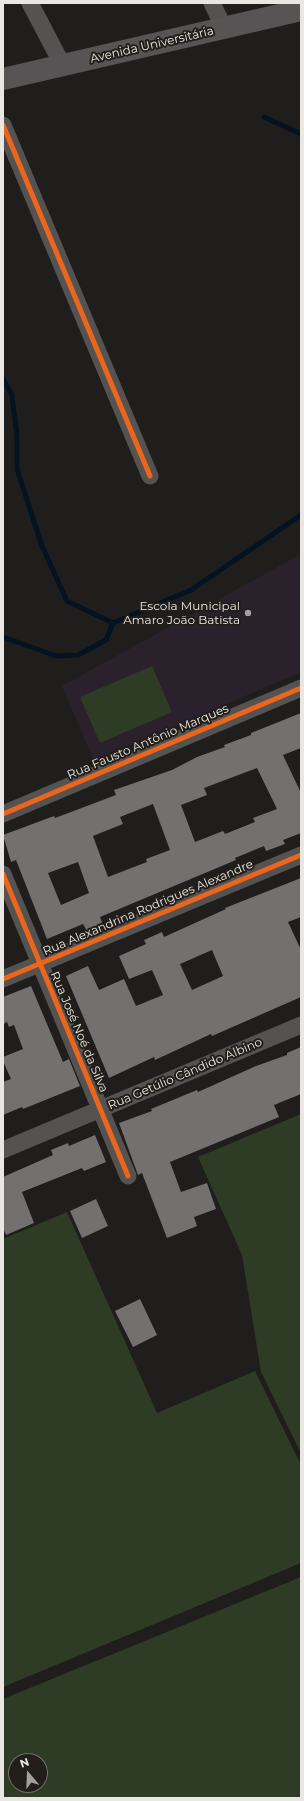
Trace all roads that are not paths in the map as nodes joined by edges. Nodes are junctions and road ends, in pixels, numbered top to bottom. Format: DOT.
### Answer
graph roads {
  1 [pos="30,3"];
  2 [pos="212,3"];
  3 [pos="301,10"];
  4 [pos="224,28"];
  5 [pos="63,66"];
  6 [pos="3,80"];
  7 [pos="3,125"];
  8 [pos="150,476"];
  9 [pos="301,688"];
  10 [pos="3,814"];
  11 [pos="301,855"];
  12 [pos="3,874"];
  13 [pos="40,964"];
  14 [pos="3,979"];
  15 [pos="301,1026"];
  16 [pos="101,1109"];
  17 [pos="3,1150"];
  18 [pos="128,1176"];
  1 -- 5 [label="street"];
  2 -- 4 [label="street"];
  3 -- 4 [label="main road, Avenida Universitária"];
  4 -- 5 [label="main road, Avenida Universitária"];
  5 -- 6 [label="main road, Avenida Universitária"];
  7 -- 8 [label="street"];
  9 -- 10 [label="street, Rua Fausto Antônio Marques"];
  11 -- 13 [label="street, Rua Alexandrina Rodrigues Alexandre"];
  12 -- 13 [label="street, Rua José Noé da Silva"];
  13 -- 14 [label="street, Rua Alexandrina Rodrigues Alexandre"];
  13 -- 16 [label="street, Rua José Noé da Silva"];
  15 -- 16 [label="street, Rua Getúlio Cândido Albino"];
  16 -- 17 [label="street, Rua Getúlio Cândido Albino"];
  16 -- 18 [label="street, Rua José Noé da Silva"];
}
